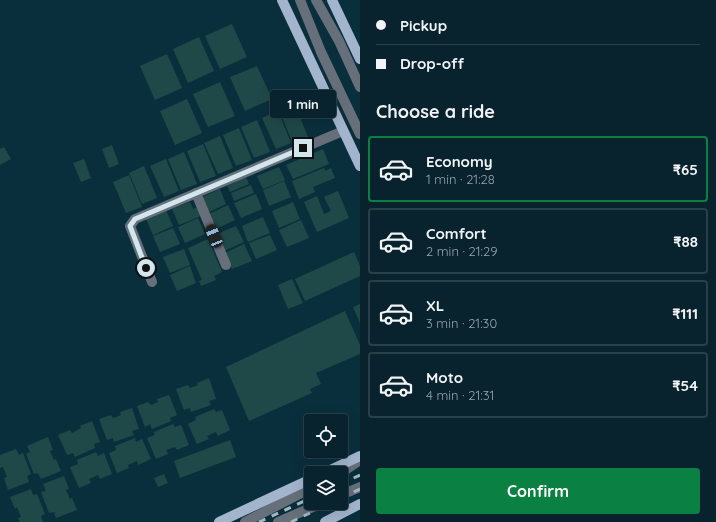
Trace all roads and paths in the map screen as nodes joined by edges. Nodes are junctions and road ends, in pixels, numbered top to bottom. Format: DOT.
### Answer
graph roads {
  1 [pos="282,0"];
  2 [pos="300,0"];
  3 [pos="316,0"];
  4 [pos="332,0"];
  5 [pos="360,59"];
  6 [pos="360,87"];
  7 [pos="344,131"];
  8 [pos="360,134"];
  9 [pos="360,166"];
  10 [pos="196,193"];
  11 [pos="226,265"];
  12 [pos="152,282"];
  13 [pos="360,456"];
  14 [pos="360,460"];
  15 [pos="339,466"];
  16 [pos="348,468"];
  17 [pos="304,482"];
  18 [pos="360,487"];
  19 [pos="304,492"];
  20 [pos="348,492"];
  21 [pos="360,504"];
  22 [pos="306,510"];
  23 [pos="219,522"];
  24 [pos="245,522"];
  25 [pos="278,522"];
  26 [pos="325,522"];
  1 -- 7 [label="main road"];
  2 -- 8 [label="street"];
  3 -- 6 [label="street"];
  4 -- 5 [label="main road"];
  7 -- 9 [label="main road"];
  7 -- 10 [label="street"];
  10 -- 11 [label="street"];
  10 -- 12 [label="street"];
  13 -- 15 [label="main road"];
  14 -- 16 [label="street"];
  17 -- 23 [label="main road"];
  18 -- 20 [label="street"];
  19 -- 24 [label="street"];
  21 -- 26 [label="main road"];
  22 -- 25 [label="street"];
}
